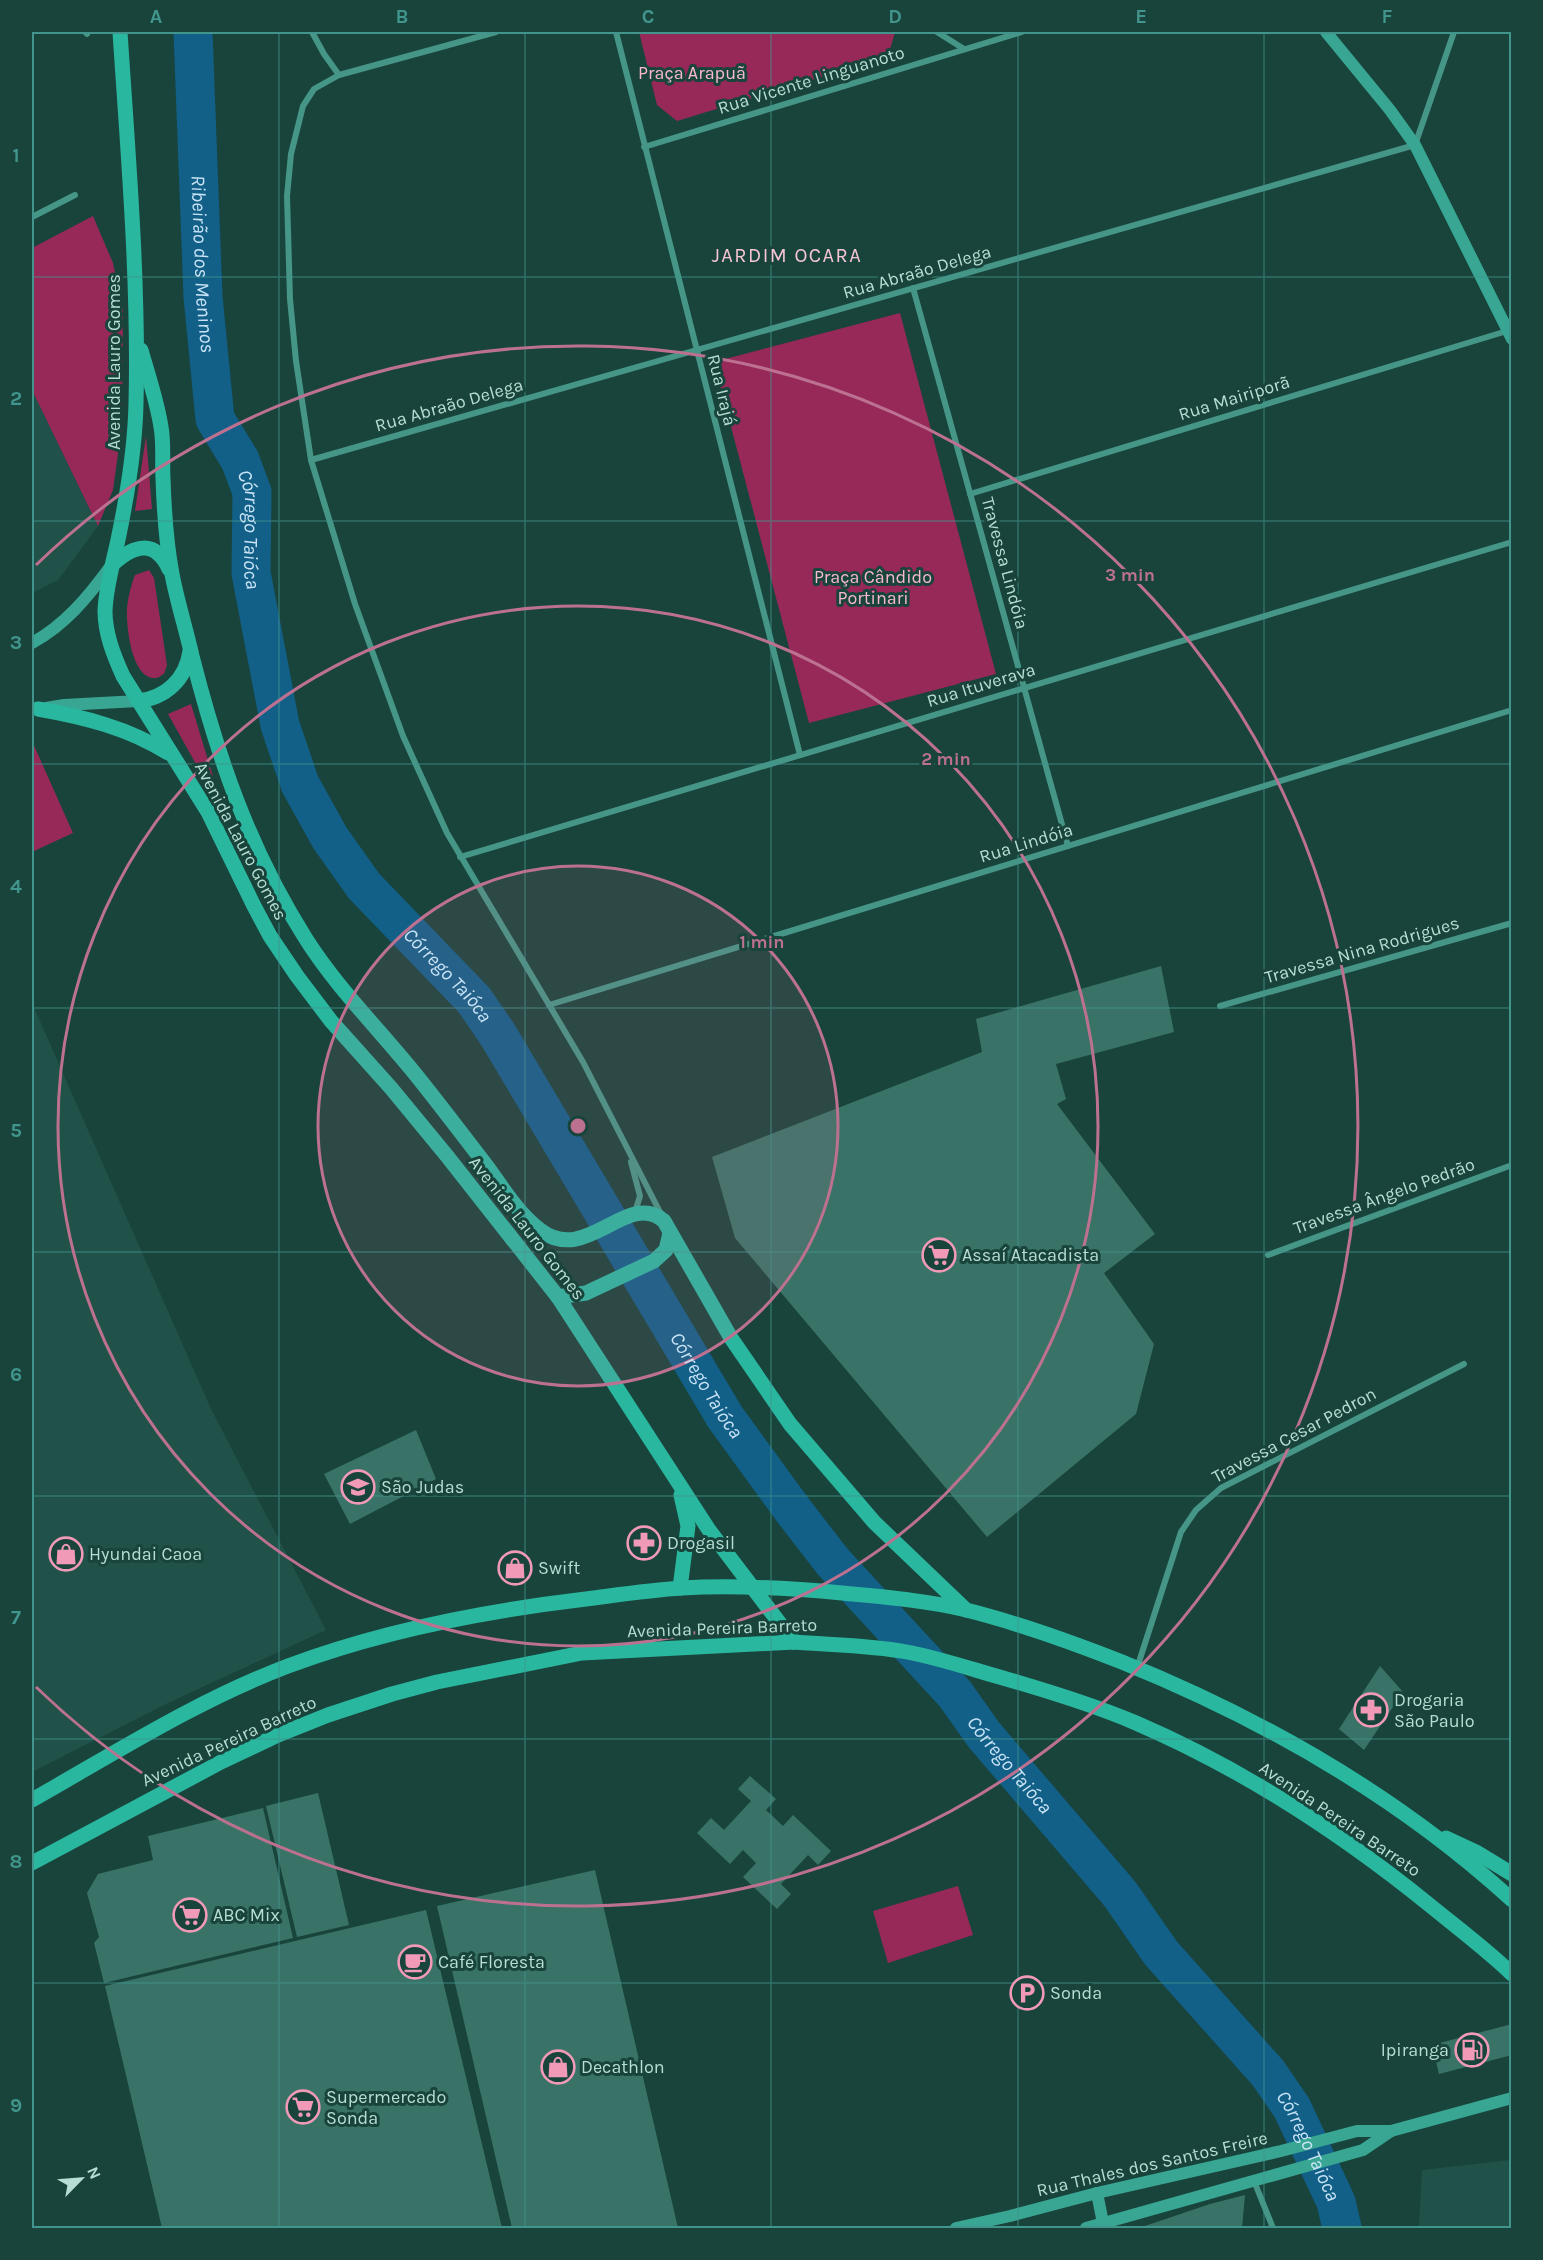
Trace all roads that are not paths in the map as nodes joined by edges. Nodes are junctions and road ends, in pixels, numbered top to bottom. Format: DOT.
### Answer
graph roads {
  1 [pos="120,32"];
  2 [pos="312,32"];
  3 [pos="496,32"];
  4 [pos="616,32"];
  5 [pos="937,32"];
  6 [pos="1022,32"];
  7 [pos="1326,32"];
  8 [pos="1454,32"];
  9 [pos="964,49"];
  10 [pos="339,75"];
  11 [pos="1415,145"];
  12 [pos="644,147"];
  13 [pos="75,195"];
  14 [pos="32,217"];
  15 [pos="913,288"];
  16 [pos="135,325"];
  17 [pos="1509,335"];
  18 [pos="696,350"];
  19 [pos="311,460"];
  20 [pos="970,494"];
  21 [pos="1512,542"];
  22 [pos="113,564"];
  23 [pos="172,578"];
  24 [pos="32,643"];
  25 [pos="190,648"];
  26 [pos="1024,688"];
  27 [pos="138,701"];
  28 [pos="35,710"];
  29 [pos="1512,710"];
  30 [pos="800,755"];
  31 [pos="173,757"];
  32 [pos="1068,846"];
  33 [pos="460,857"];
  34 [pos="1512,923"];
  35 [pos="549,1005"];
  36 [pos="1220,1006"];
  37 [pos="627,1147"];
  38 [pos="1512,1165"];
  39 [pos="629,1216"];
  40 [pos="667,1227"];
  41 [pos="1268,1255"];
  42 [pos="558,1297"];
  43 [pos="1464,1364"];
  44 [pos="678,1483"];
  45 [pos="751,1586"];
  46 [pos="680,1588"];
  47 [pos="966,1610"];
  48 [pos="794,1642"];
  49 [pos="1137,1668"];
  50 [pos="32,1800"];
  51 [pos="1420,1825"];
  52 [pos="32,1863"];
  53 [pos="1512,1874"];
  54 [pos="1512,1900"];
  55 [pos="1512,1974"];
  56 [pos="1512,2098"];
  57 [pos="1391,2131"];
  58 [pos="1254,2181"];
  59 [pos="1097,2193"];
  60 [pos="1104,2226"];
  61 [pos="956,2229"];
  62 [pos="1086,2229"];
  63 [pos="1273,2229"];
  1 -- 16 [label="main road, Avenida Lauro Gomes"];
  2 -- 10 [label="street"];
  3 -- 10 [label="street"];
  4 -- 12 [label="street, Rua Irajá"];
  5 -- 9 [label="street"];
  6 -- 9 [label="street, Rua Vicente Linguanoto"];
  7 -- 11 [label="street"];
  8 -- 11 [label="street"];
  9 -- 12 [label="street, Rua Vicente Linguanoto"];
  10 -- 19 [label="street"];
  11 -- 15 [label="street, Rua Abraão Delega"];
  11 -- 17 [label="street"];
  12 -- 18 [label="street, Rua Irajá"];
  13 -- 14 [label="street"];
  15 -- 18 [label="street, Rua Abraão Delega"];
  15 -- 20 [label="street, Travessa Lindóia"];
  16 -- 22 [label="main road, Avenida Lauro Gomes"];
  16 -- 23 [label="main road, Avenida Lauro Gomes"];
  17 -- 20 [label="street, Rua Mairiporã"];
  18 -- 19 [label="street, Rua Abraão Delega"];
  18 -- 30 [label="street, Rua Irajá"];
  19 -- 33 [label="street"];
  20 -- 26 [label="street, Travessa Lindóia"];
  21 -- 26 [label="street, Rua Ituverava"];
  22 -- 23 [label="main road"];
  22 -- 24 [label="street"];
  22 -- 27 [label="main road, Avenida Lauro Gomes"];
  23 -- 25 [label="main road, Avenida Lauro Gomes"];
  25 -- 27 [label="main road"];
  25 -- 39 [label="main road, Avenida Lauro Gomes"];
  26 -- 30 [label="street, Rua Ituverava"];
  26 -- 32 [label="street, Travessa Lindóia"];
  27 -- 28 [label="street"];
  27 -- 31 [label="main road, Avenida Lauro Gomes"];
  28 -- 31 [label="main road"];
  29 -- 32 [label="street, Rua Lindóia"];
  30 -- 33 [label="street, Rua Ituverava"];
  31 -- 42 [label="main road, Avenida Lauro Gomes"];
  32 -- 35 [label="street, Rua Lindóia"];
  33 -- 35 [label="street"];
  34 -- 36 [label="street, Travessa Nina Rodrigues"];
  35 -- 37 [label="street"];
  37 -- 39 [label="street"];
  37 -- 40 [label="street"];
  38 -- 41 [label="street, Travessa Ângelo Pedrão"];
  39 -- 40 [label="main road"];
  40 -- 42 [label="main road"];
  40 -- 47 [label="main road"];
  42 -- 44 [label="main road, Avenida Lauro Gomes"];
  43 -- 49 [label="street, Travessa Cesar Pedron"];
  44 -- 45 [label="main road, Avenida Lauro Gomes"];
  44 -- 46 [label="main road, Avenida Lauro Gomes"];
  45 -- 46 [label="main road, Avenida Pereira Barreto"];
  45 -- 47 [label="main road, Avenida Pereira Barreto"];
  45 -- 48 [label="main road, Avenida Lauro Gomes"];
  46 -- 50 [label="main road, Avenida Pereira Barreto"];
  47 -- 49 [label="main road, Avenida Pereira Barreto"];
  48 -- 52 [label="main road, Avenida Pereira Barreto"];
  48 -- 55 [label="main road, Avenida Pereira Barreto"];
  49 -- 51 [label="main road, Avenida Pereira Barreto"];
  51 -- 53 [label="main road"];
  51 -- 54 [label="main road, Avenida Pereira Barreto"];
  56 -- 57 [label="street, Rua Thales dos Santos Freire"];
  57 -- 58 [label="street, Rua Thales dos Santos Freire"];
  57 -- 59 [label="street, Rua Thales dos Santos Freire"];
  58 -- 60 [label="street, Rua Thales dos Santos Freire"];
  58 -- 63 [label="street"];
  59 -- 60 [label="street"];
  59 -- 61 [label="street, Rua Thales dos Santos Freire"];
  60 -- 62 [label="street, Rua Thales dos Santos Freire"];
}
